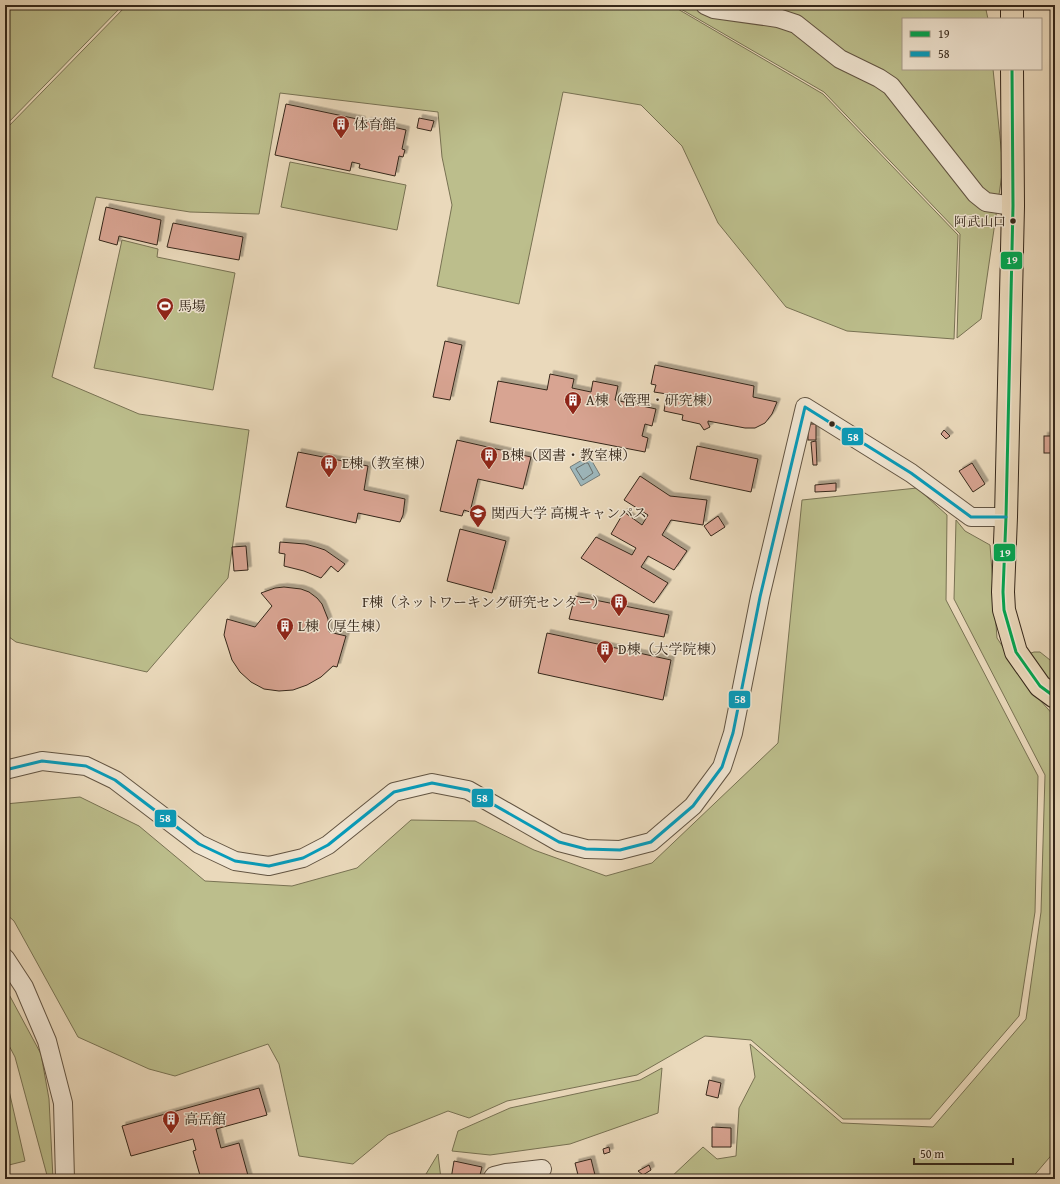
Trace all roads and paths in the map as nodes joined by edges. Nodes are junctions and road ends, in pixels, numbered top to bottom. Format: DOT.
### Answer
graph roads {
  1 [pos="704,5"];
  2 [pos="1012,5"];
  3 [pos="1012,18"];
  4 [pos="1012,70"];
  5 [pos="1013,206"];
  6 [pos="1006,517"];
  7 [pos="1055,697"];
  8 [pos="5,770"];
  9 [pos="5,958"];
  10 [pos="542,1170"];
  11 [pos="65,1179"];
  12 [pos="492,1179"];
  1 -- 5 [label="street"];
  2 -- 3 [label="main road"];
  4 -- 5 [label="main road"];
  5 -- 6 [label="main road"];
  6 -- 7 [label="main road"];
  6 -- 8 [label="street"];
  9 -- 11 [label="street"];
  10 -- 12 [label="street"];
}
